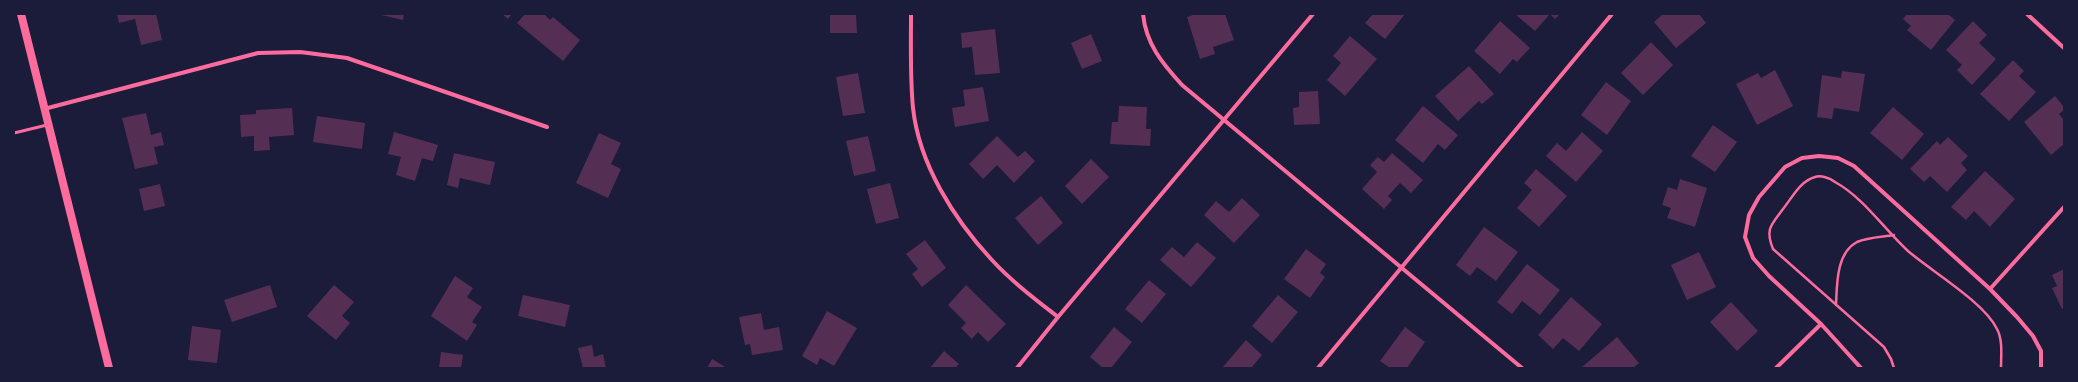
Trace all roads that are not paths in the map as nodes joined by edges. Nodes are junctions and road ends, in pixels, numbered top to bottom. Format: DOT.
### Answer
graph roads {
  1 [pos="21,14"];
  2 [pos="912,14"];
  3 [pos="1143,14"];
  4 [pos="1313,14"];
  5 [pos="1612,14"];
  6 [pos="2027,14"];
  7 [pos="2064,48"];
  8 [pos="44,109"];
  9 [pos="1224,120"];
  10 [pos="48,124"];
  11 [pos="547,127"];
  12 [pos="14,133"];
  13 [pos="2064,206"];
  14 [pos="1402,268"];
  15 [pos="1990,289"];
  16 [pos="1058,317"];
  17 [pos="1821,324"];
  18 [pos="109,368"];
  19 [pos="1017,368"];
  20 [pos="1318,368"];
  21 [pos="1522,368"];
  22 [pos="1776,368"];
  23 [pos="1861,368"];
  24 [pos="2041,368"];
  1 -- 8 [label="main road"];
  2 -- 16 [label="street"];
  3 -- 9 [label="street"];
  4 -- 9 [label="street"];
  5 -- 14 [label="street"];
  6 -- 7 [label="street"];
  8 -- 10 [label="main road"];
  8 -- 11 [label="street"];
  9 -- 14 [label="street"];
  9 -- 16 [label="street"];
  10 -- 12 [label="lane"];
  10 -- 18 [label="main road"];
  13 -- 15 [label="street"];
  14 -- 20 [label="street"];
  14 -- 21 [label="street"];
  15 -- 17 [label="street"];
  15 -- 24 [label="street"];
  16 -- 19 [label="street"];
  17 -- 22 [label="street"];
  17 -- 23 [label="street"];
}
